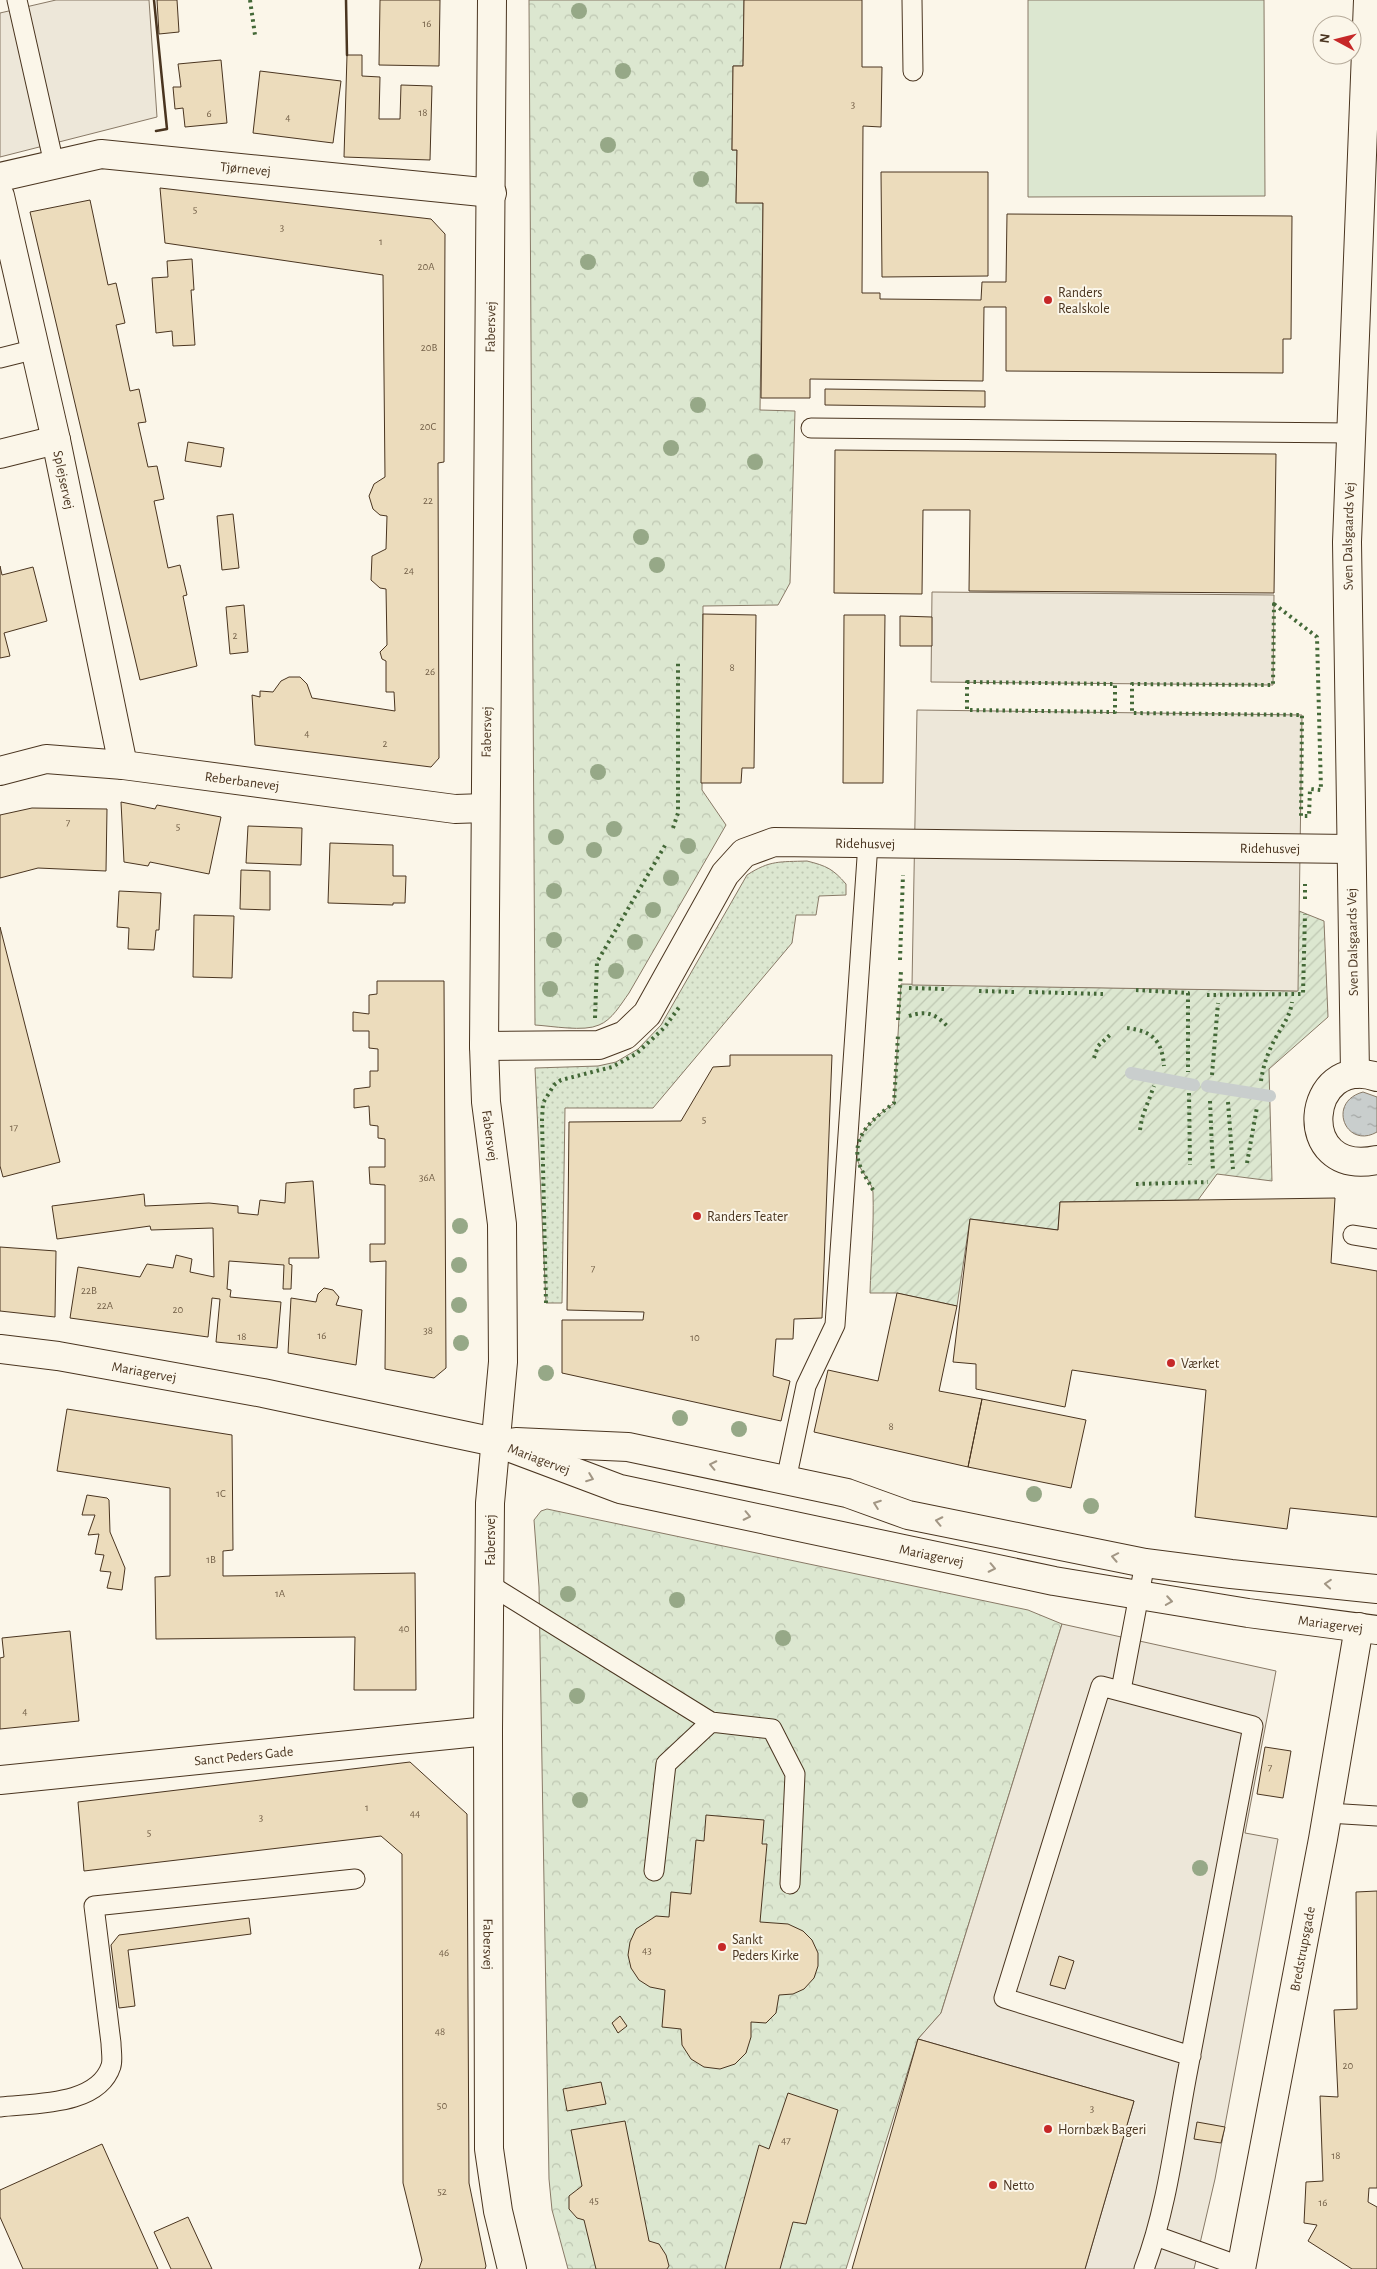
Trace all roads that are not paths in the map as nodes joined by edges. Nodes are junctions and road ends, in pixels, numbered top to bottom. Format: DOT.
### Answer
graph roads {
  1 [pos="17,0"];
  2 [pos="492,0"];
  3 [pos="912,0"];
  4 [pos="1368,0"];
  5 [pos="913,71"];
  6 [pos="54,164"];
  7 [pos="0,176"];
  8 [pos="492,192"];
  9 [pos="0,196"];
  10 [pos="36,349"];
  11 [pos="0,358"];
  12 [pos="811,428"];
  13 [pos="1351,433"];
  14 [pos="56,440"];
  15 [pos="0,454"];
  16 [pos="123,765"];
  17 [pos="0,771"];
  18 [pos="485,808"];
  19 [pos="868,843"];
  20 [pos="1351,849"];
  21 [pos="484,1046"];
  22 [pos="1366,1075"];
  23 [pos="1377,1160"];
  24 [pos="1352,1235"];
  25 [pos="1377,1240"];
  26 [pos="0,1349"];
  27 [pos="495,1442"];
  28 [pos="786,1480"];
  29 [pos="1145,1563"];
  30 [pos="490,1585"];
  31 [pos="1377,1589"];
  32 [pos="1139,1596"];
  33 [pos="1368,1629"];
  34 [pos="1121,1690"];
  35 [pos="711,1722"];
  36 [pos="488,1731"];
  37 [pos="0,1780"];
  38 [pos="1328,1813"];
  39 [pos="1377,1816"];
  40 [pos="654,1871"];
  41 [pos="355,1879"];
  42 [pos="790,1884"];
  43 [pos="1190,2056"];
  44 [pos="0,2108"];
  45 [pos="1156,2236"];
  46 [pos="1243,2268"];
  47 [pos="512,2269"];
  48 [pos="1144,2269"];
  1 -- 6 [label="lane"];
  2 -- 8 [label="street, Fabersvej"];
  3 -- 5 [label="lane"];
  4 -- 13 [label="street, Sven Dalsgaards Vej"];
  6 -- 7 [label="street, Tjørnevej"];
  6 -- 8 [label="street, Tjørnevej"];
  8 -- 18 [label="street, Fabersvej"];
  9 -- 10 [label="street, Splejservej"];
  10 -- 11 [label="lane"];
  10 -- 14 [label="street, Splejservej"];
  12 -- 13 [label="lane"];
  13 -- 20 [label="street, Sven Dalsgaards Vej"];
  14 -- 15 [label="street"];
  14 -- 16 [label="street, Splejservej"];
  16 -- 17 [label="street, Reberbanevej"];
  16 -- 18 [label="street, Reberbanevej"];
  18 -- 21 [label="street, Fabersvej"];
  19 -- 20 [label="street, Ridehusvej"];
  19 -- 21 [label="street, Ridehusvej"];
  19 -- 28 [label="lane"];
  20 -- 22 [label="street, Sven Dalsgaards Vej"];
  21 -- 27 [label="street, Fabersvej"];
  22 -- 23 [label="street"];
  24 -- 25 [label="lane"];
  26 -- 27 [label="street, Mariagervej"];
  28 -- 27 [label="street, Mariagervej, one-way"];
  27 -- 30 [label="street, Fabersvej"];
  27 -- 32 [label="street, Mariagervej, one-way"];
  29 -- 28 [label="street, Mariagervej, one-way"];
  31 -- 29 [label="street, Mariagervej, one-way"];
  29 -- 32 [label="lane"];
  30 -- 35 [label="lane"];
  30 -- 36 [label="street, Fabersvej"];
  32 -- 33 [label="street, Mariagervej, one-way"];
  32 -- 34 [label="lane"];
  33 -- 38 [label="street, Bredstrupsgade"];
  34 -- 43 [label="lane"];
  34 -- 43 [label="lane"];
  35 -- 40 [label="lane"];
  35 -- 42 [label="lane"];
  36 -- 37 [label="street, Sanct Peders Gade"];
  36 -- 47 [label="street, Fabersvej"];
  38 -- 39 [label="lane"];
  38 -- 46 [label="street, Bredstrupsgade"];
  41 -- 44 [label="lane"];
  43 -- 45 [label="lane"];
  45 -- 46 [label="lane"];
  45 -- 48 [label="lane"];
}
